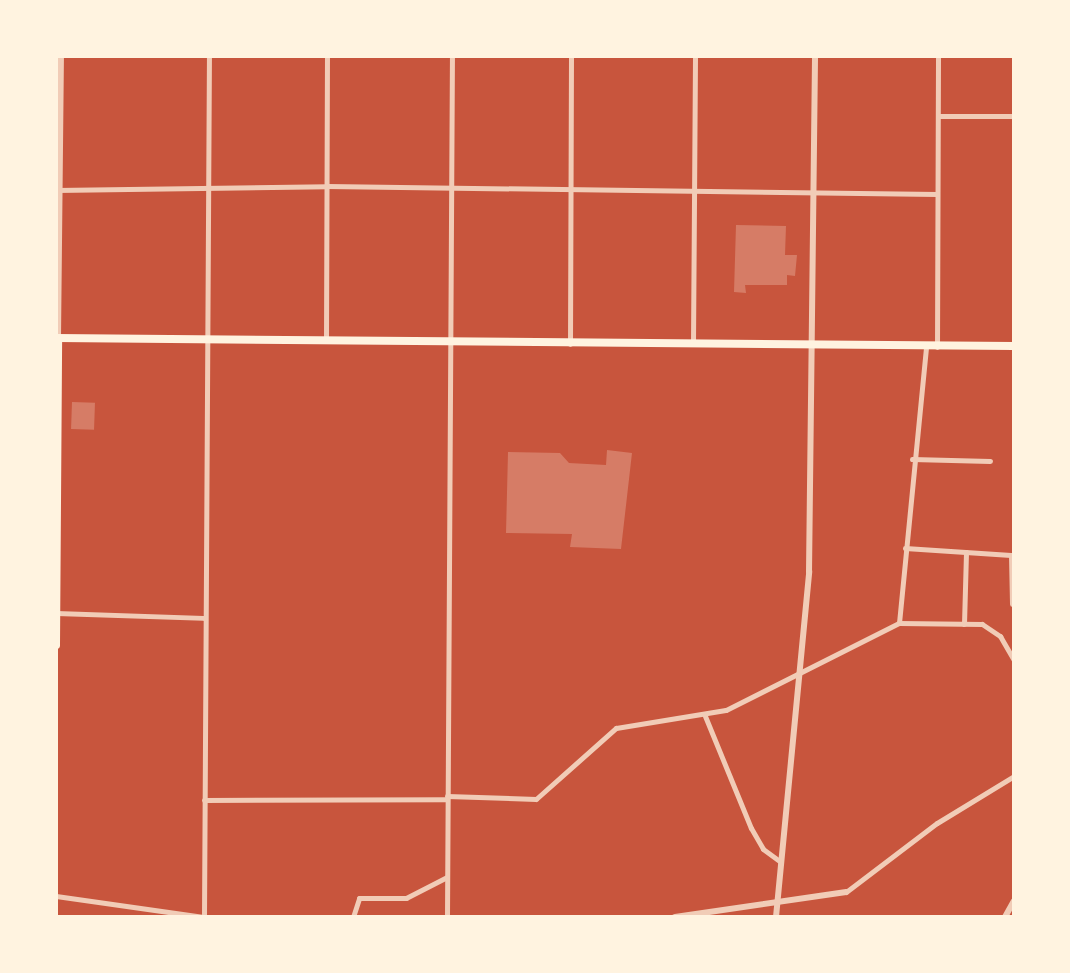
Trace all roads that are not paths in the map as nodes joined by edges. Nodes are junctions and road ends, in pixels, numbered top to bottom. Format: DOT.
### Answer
graph roads {
  1 [pos="61,56"];
  2 [pos="209,56"];
  3 [pos="327,56"];
  4 [pos="452,56"];
  5 [pos="571,56"];
  6 [pos="695,56"];
  7 [pos="815,56"];
  8 [pos="938,56"];
  9 [pos="938,116"];
  10 [pos="1014,116"];
  11 [pos="206,186"];
  12 [pos="327,186"];
  13 [pos="449,188"];
  14 [pos="58,190"];
  15 [pos="571,191"];
  16 [pos="693,192"];
  17 [pos="813,192"];
  18 [pos="937,194"];
  19 [pos="57,338"];
  20 [pos="204,342"];
  21 [pos="326,342"];
  22 [pos="449,344"];
  23 [pos="570,345"];
  24 [pos="693,345"];
  25 [pos="812,346"];
  26 [pos="1014,346"];
  27 [pos="937,347"];
  28 [pos="926,348"];
  29 [pos="912,459"];
  30 [pos="990,461"];
  31 [pos="905,548"];
  32 [pos="966,552"];
  33 [pos="1012,604"];
  34 [pos="56,613"];
  35 [pos="203,618"];
  36 [pos="899,623"];
  37 [pos="964,624"];
  38 [pos="56,645"];
  39 [pos="1014,660"];
  40 [pos="803,669"];
  41 [pos="705,716"];
  42 [pos="1014,776"];
  43 [pos="447,798"];
  44 [pos="204,800"];
  45 [pos="783,863"];
  46 [pos="447,877"];
  47 [pos="846,892"];
  48 [pos="56,896"];
  49 [pos="1014,901"];
  50 [pos="778,903"];
  51 [pos="204,917"];
  52 [pos="353,917"];
  53 [pos="447,917"];
  54 [pos="675,917"];
  55 [pos="776,917"];
  56 [pos="1005,917"];
  1 -- 14 [label="street"];
  2 -- 11 [label="street"];
  3 -- 12 [label="street"];
  4 -- 13 [label="street"];
  5 -- 15 [label="street"];
  6 -- 16 [label="street"];
  7 -- 17 [label="street"];
  8 -- 9 [label="street"];
  9 -- 10 [label="street"];
  9 -- 18 [label="street"];
  11 -- 12 [label="street"];
  11 -- 14 [label="street"];
  11 -- 20 [label="street"];
  12 -- 13 [label="street"];
  12 -- 21 [label="street"];
  13 -- 15 [label="street"];
  13 -- 22 [label="street"];
  14 -- 19 [label="street"];
  15 -- 16 [label="street"];
  15 -- 23 [label="street"];
  16 -- 17 [label="street"];
  16 -- 24 [label="street"];
  17 -- 18 [label="street"];
  17 -- 25 [label="street"];
  18 -- 27 [label="street"];
  19 -- 20 [label="highway"];
  19 -- 34 [label="main road"];
  20 -- 21 [label="highway"];
  20 -- 35 [label="street"];
  21 -- 22 [label="highway"];
  22 -- 23 [label="highway"];
  22 -- 43 [label="street"];
  23 -- 24 [label="highway"];
  24 -- 25 [label="highway"];
  25 -- 28 [label="highway"];
  25 -- 40 [label="street"];
  26 -- 27 [label="highway"];
  27 -- 28 [label="highway"];
  28 -- 29 [label="street"];
  29 -- 30 [label="street"];
  29 -- 31 [label="street"];
  31 -- 32 [label="street"];
  31 -- 36 [label="street"];
  32 -- 33 [label="street"];
  32 -- 37 [label="street"];
  34 -- 35 [label="street"];
  34 -- 38 [label="main road"];
  35 -- 44 [label="street"];
  36 -- 37 [label="street"];
  36 -- 40 [label="street"];
  37 -- 39 [label="street"];
  40 -- 41 [label="street"];
  40 -- 45 [label="street"];
  41 -- 43 [label="street"];
  41 -- 45 [label="street"];
  42 -- 47 [label="street"];
  43 -- 44 [label="street"];
  43 -- 46 [label="street"];
  44 -- 51 [label="street"];
  45 -- 50 [label="street"];
  46 -- 52 [label="street"];
  46 -- 53 [label="street"];
  47 -- 50 [label="street"];
  48 -- 51 [label="street"];
  49 -- 56 [label="street"];
  50 -- 54 [label="street"];
  50 -- 55 [label="street"];
}
